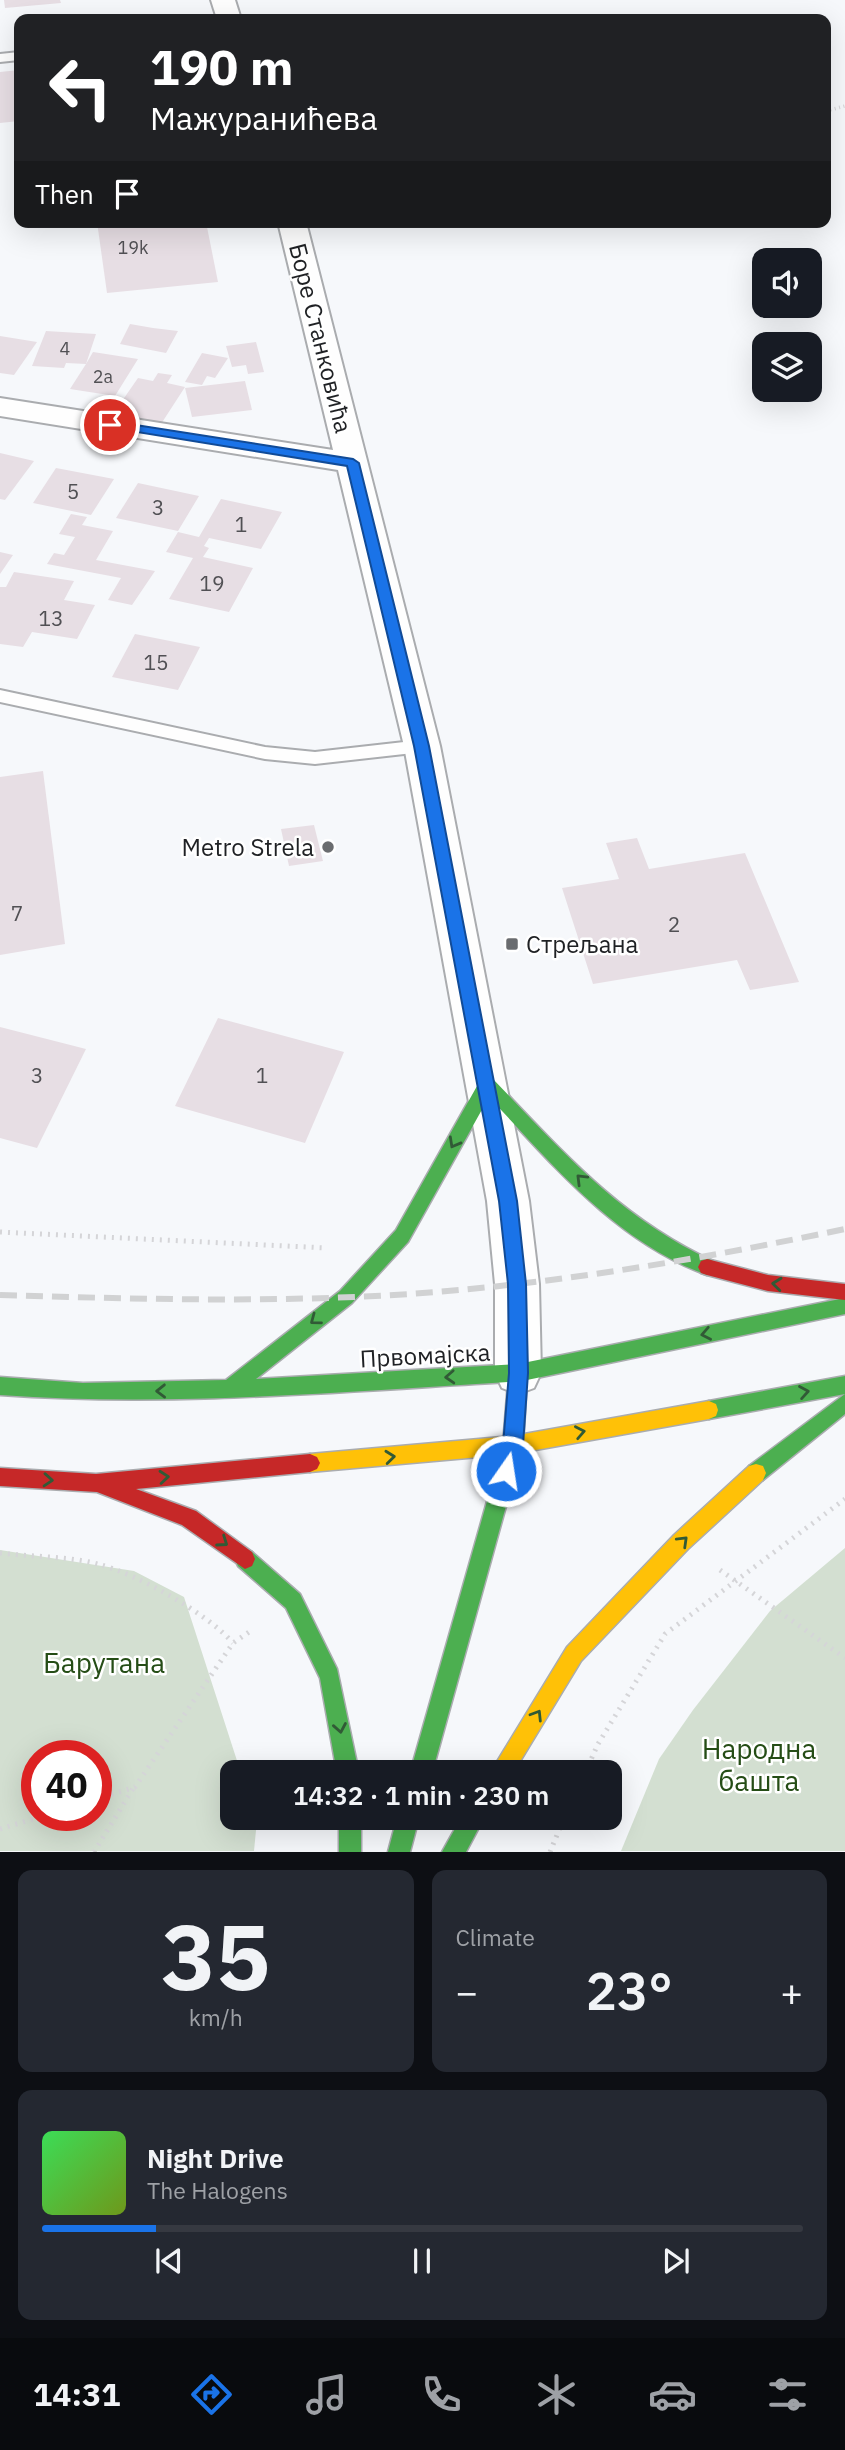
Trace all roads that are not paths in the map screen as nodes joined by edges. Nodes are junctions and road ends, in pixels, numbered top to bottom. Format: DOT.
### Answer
graph roads {
  1 [pos="294,228"];
  2 [pos="0,407"];
  3 [pos="353,463"];
  4 [pos="0,696"];
  5 [pos="422,746"];
  6 [pos="487,1084"];
  7 [pos="845,1292"];
  8 [pos="845,1306"];
  9 [pos="518,1373"];
  10 [pos="845,1385"];
  11 [pos="0,1386"];
  12 [pos="229,1389"];
  13 [pos="845,1403"];
  14 [pos="513,1445"];
  15 [pos="0,1477"];
  16 [pos="96,1483"];
  17 [pos="346,1760"];
  18 [pos="425,1760"];
  19 [pos="510,1760"];
  20 [pos="350,1830"];
  21 [pos="405,1830"];
  22 [pos="467,1830"];
  23 [pos="351,1852"];
  24 [pos="399,1852"];
  25 [pos="453,1852"];
  1 -- 3 [label="street, Боре Станковића"];
  2 -- 3 [label="street"];
  3 -- 5 [label="street, Боре Станковића"];
  4 -- 5 [label="lane"];
  5 -- 6 [label="street, Боре Станковића"];
  7 -- 6 [label="main road, one-way"];
  6 -- 9 [label="street, Боре Станковића"];
  6 -- 12 [label="main road, one-way"];
  8 -- 9 [label="main road, Првомајска, one-way"];
  9 -- 12 [label="main road, Првомајска, one-way"];
  9 -- 14 [label="main road, Боре Станковића"];
  14 -- 10 [label="main road, one-way"];
  12 -- 11 [label="main road, Првомајска, one-way"];
  19 -- 13 [label="main road, one-way"];
  16 -- 14 [label="main road, one-way"];
  14 -- 18 [label="main road, Боре Станковића"];
  15 -- 16 [label="main road, one-way"];
  16 -- 17 [label="main road, one-way"];
  20 -- 23 [label="main road"];
  21 -- 24 [label="main road"];
  22 -- 25 [label="main road"];
}
